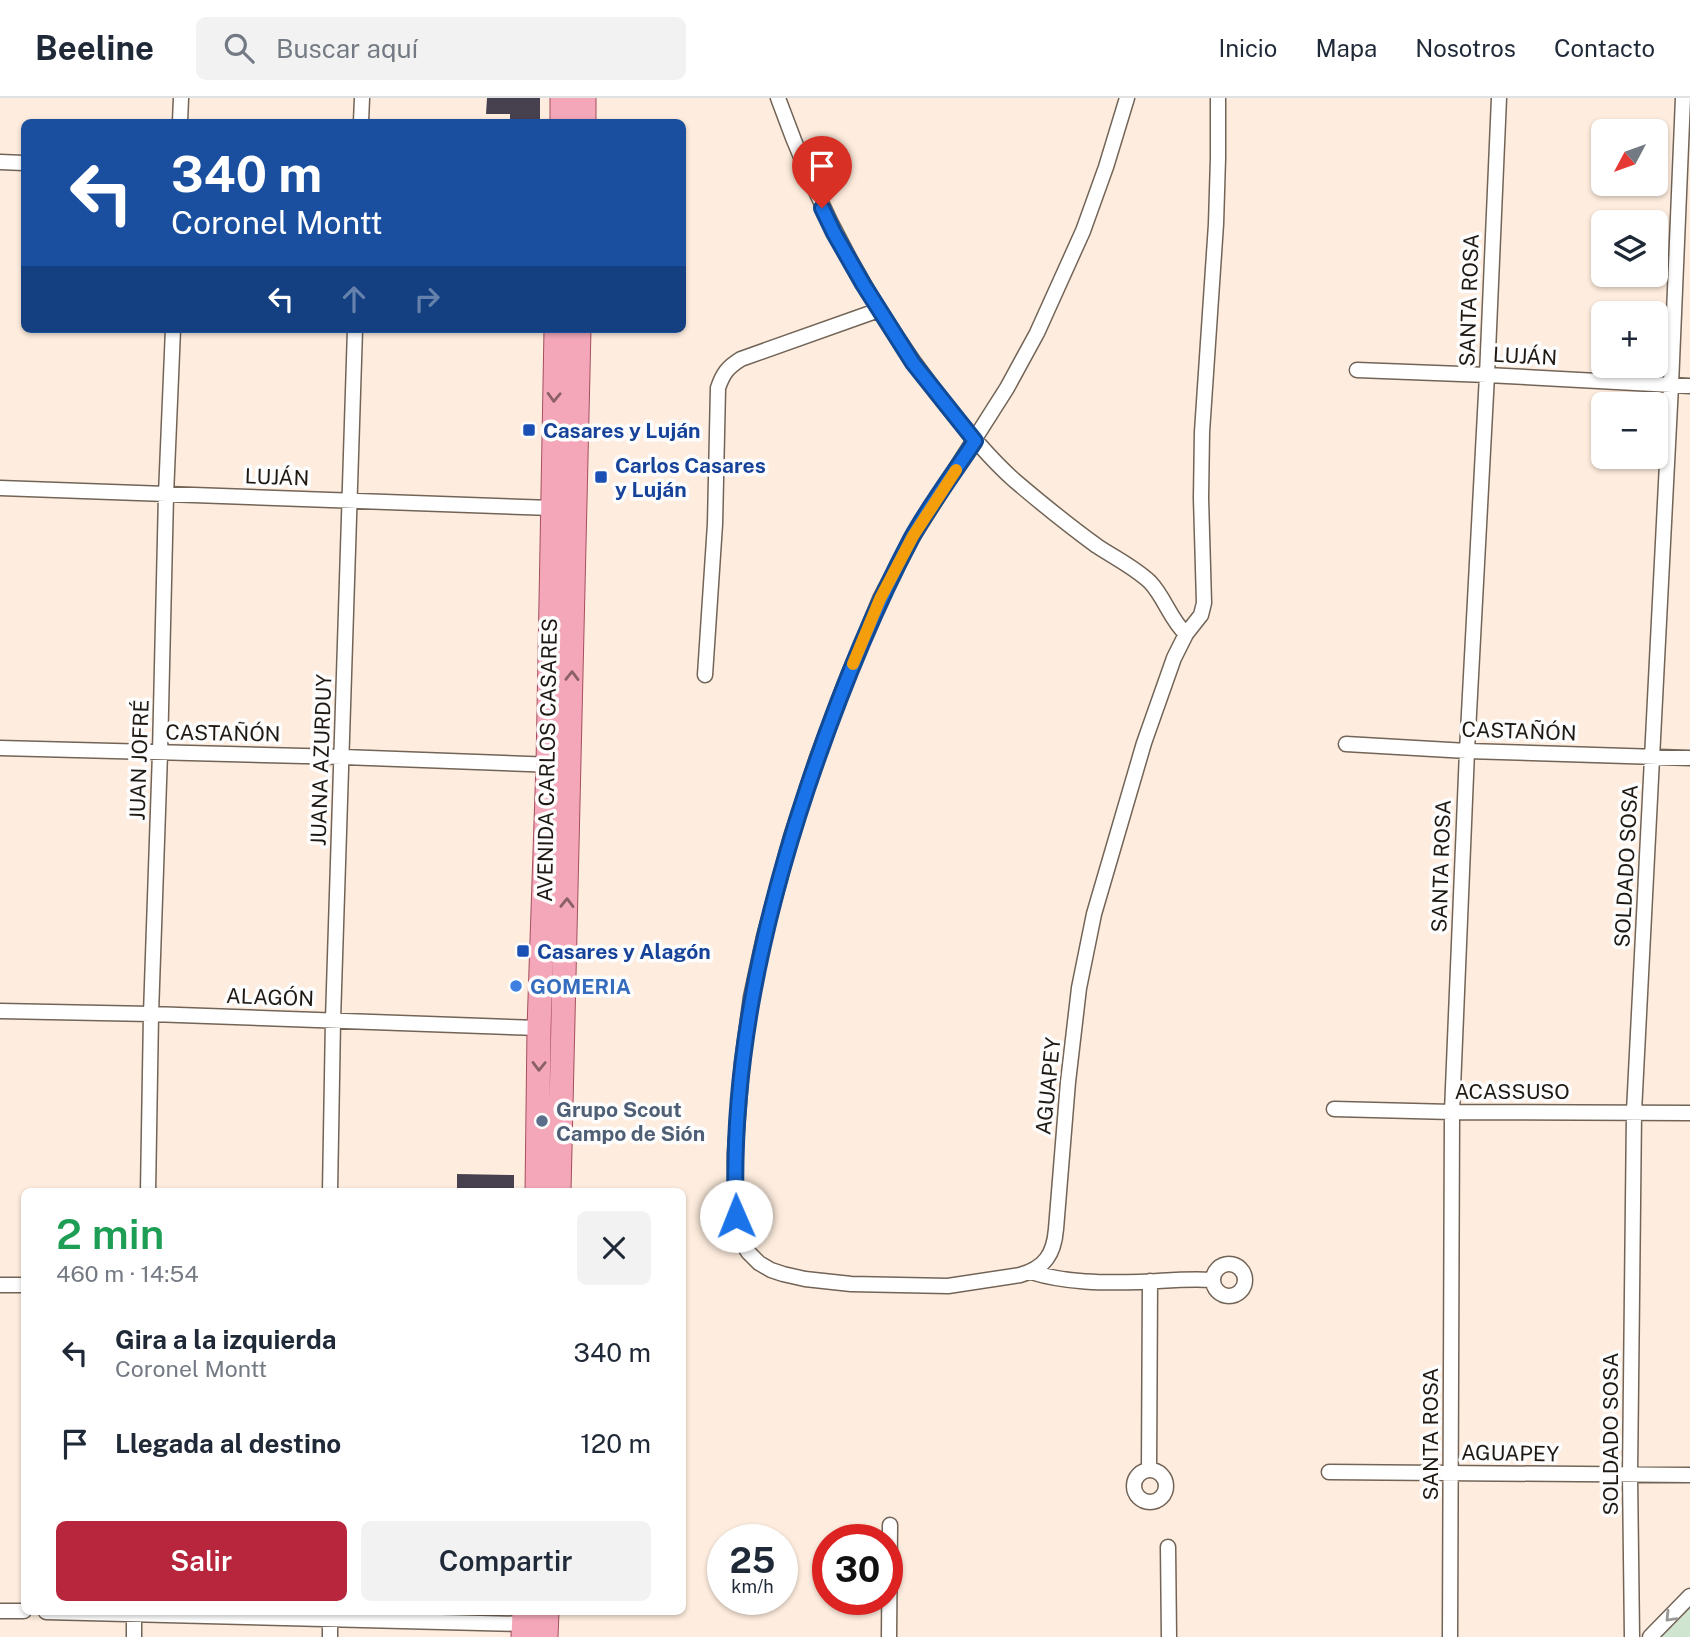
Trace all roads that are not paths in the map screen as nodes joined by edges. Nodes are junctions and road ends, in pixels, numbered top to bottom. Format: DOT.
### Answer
graph roads {
  1 [pos="181,98"];
  2 [pos="362,98"];
  3 [pos="562,98"];
  4 [pos="584,98"];
  5 [pos="778,98"];
  6 [pos="1127,98"];
  7 [pos="1218,98"];
  8 [pos="1499,98"];
  9 [pos="1683,98"];
  10 [pos="180,119"];
  11 [pos="361,119"];
  12 [pos="562,119"];
  13 [pos="584,119"];
  14 [pos="0,163"];
  15 [pos="21,163"];
  16 [pos="879,310"];
  17 [pos="173,333"];
  18 [pos="355,333"];
  19 [pos="556,333"];
  20 [pos="579,333"];
  21 [pos="1357,370"];
  22 [pos="1487,375"];
  23 [pos="1671,386"];
  24 [pos="1690,386"];
  25 [pos="975,441"];
  26 [pos="0,488"];
  27 [pos="166,495"];
  28 [pos="351,501"];
  29 [pos="552,509"];
  30 [pos="1186,634"];
  31 [pos="705,675"];
  32 [pos="1346,744"];
  33 [pos="0,748"];
  34 [pos="1467,751"];
  35 [pos="160,753"];
  36 [pos="343,757"];
  37 [pos="1652,757"];
  38 [pos="1690,758"];
  39 [pos="559,765"];
  40 [pos="0,1011"];
  41 [pos="151,1014"];
  42 [pos="334,1020"];
  43 [pos="539,1028"];
  44 [pos="1334,1109"];
  45 [pos="1452,1112"];
  46 [pos="1634,1112"];
  47 [pos="1690,1113"];
  48 [pos="148,1188"];
  49 [pos="330,1188"];
  50 [pos="537,1188"];
  51 [pos="559,1188"];
  52 [pos="1031,1272"];
  53 [pos="1212,1280"];
  54 [pos="1150,1281"];
  55 [pos="0,1285"];
  56 [pos="21,1285"];
  57 [pos="1149,1470"];
  58 [pos="1329,1472"];
  59 [pos="1451,1473"];
  60 [pos="1630,1475"];
  61 [pos="1690,1475"];
  62 [pos="1168,1547"];
  63 [pos="1690,1597"];
  64 [pos="0,1611"];
  65 [pos="21,1611"];
  66 [pos="134,1615"];
  67 [pos="281,1615"];
  68 [pos="547,1615"];
  69 [pos="889,1615"];
  70 [pos="330,1616"];
  71 [pos="523,1624"];
  72 [pos="134,1637"];
  73 [pos="330,1637"];
  74 [pos="547,1637"];
  75 [pos="889,1637"];
  76 [pos="1169,1637"];
  77 [pos="1450,1637"];
  78 [pos="1632,1637"];
  79 [pos="1650,1637"];
  1 -- 10 [label="street"];
  2 -- 11 [label="street"];
  3 -- 12 [label="main road"];
  4 -- 13 [label="main road"];
  5 -- 16 [label="street"];
  6 -- 25 [label="street"];
  7 -- 30 [label="street, AGUAPEY"];
  8 -- 22 [label="street, SANTA ROSA"];
  9 -- 23 [label="street, SOLDADO SOSA"];
  14 -- 15 [label="street"];
  16 -- 25 [label="street"];
  16 -- 31 [label="street"];
  17 -- 27 [label="street, JUAN JOFRÉ"];
  18 -- 28 [label="street, JUANA AZURDUY"];
  19 -- 29 [label="main road, AVENIDA CARLOS CASARES, one-way"];
  39 -- 20 [label="main road, AVENIDA CARLOS CASARES, one-way"];
  21 -- 22 [label="street, LUJÁN"];
  22 -- 23 [label="street, LUJÁN"];
  22 -- 34 [label="street, SANTA ROSA"];
  23 -- 24 [label="street, LUJÁN"];
  23 -- 37 [label="street, SOLDADO SOSA"];
  25 -- 30 [label="street"];
  25 -- 52 [label="street"];
  26 -- 27 [label="street, LUJÁN"];
  27 -- 28 [label="street, LUJÁN"];
  27 -- 35 [label="street, JUAN JOFRÉ"];
  28 -- 29 [label="street, LUJÁN"];
  28 -- 36 [label="street, JUANA AZURDUY"];
  29 -- 39 [label="main road, AVENIDA CARLOS CASARES"];
  30 -- 52 [label="street, AGUAPEY"];
  32 -- 34 [label="street, CASTAÑÓN"];
  33 -- 35 [label="street, CASTAÑÓN"];
  34 -- 37 [label="street, CASTAÑÓN"];
  34 -- 45 [label="street, SANTA ROSA"];
  35 -- 36 [label="street, CASTAÑÓN"];
  35 -- 41 [label="street, JUAN JOFRÉ"];
  36 -- 39 [label="street, CASTAÑÓN"];
  36 -- 42 [label="street, JUANA AZURDUY"];
  37 -- 38 [label="street, CASTAÑÓN"];
  37 -- 46 [label="street, SOLDADO SOSA"];
  39 -- 43 [label="main road, AVENIDA CARLOS CASARES"];
  51 -- 39 [label="main road, AVENIDA CARLOS CASARES, one-way"];
  40 -- 41 [label="street, ALAGÓN"];
  41 -- 42 [label="street, ALAGÓN"];
  41 -- 48 [label="street, JUAN JOFRÉ"];
  42 -- 43 [label="street, ALAGÓN"];
  42 -- 49 [label="street, JUANA AZURDUY"];
  43 -- 50 [label="main road, AVENIDA CARLOS CASARES, one-way"];
  44 -- 45 [label="street, ACASSUSO"];
  45 -- 46 [label="street, ACASSUSO"];
  45 -- 59 [label="street, SANTA ROSA"];
  46 -- 47 [label="street, ACASSUSO"];
  46 -- 60 [label="street, SOLDADO SOSA"];
  52 -- 54 [label="street"];
  53 -- 54 [label="street"];
  54 -- 57 [label="street"];
  55 -- 56 [label="street"];
  58 -- 59 [label="street, AGUAPEY"];
  59 -- 60 [label="street, AGUAPEY"];
  59 -- 77 [label="street, SANTA ROSA"];
  60 -- 61 [label="street, AGUAPEY"];
  60 -- 78 [label="street, SOLDADO SOSA"];
  62 -- 76 [label="street"];
  63 -- 79 [label="street, one-way"];
  64 -- 65 [label="street"];
  66 -- 72 [label="street"];
  67 -- 70 [label="street"];
  68 -- 74 [label="main road"];
  69 -- 75 [label="street"];
  70 -- 71 [label="street"];
  70 -- 73 [label="street"];
}
